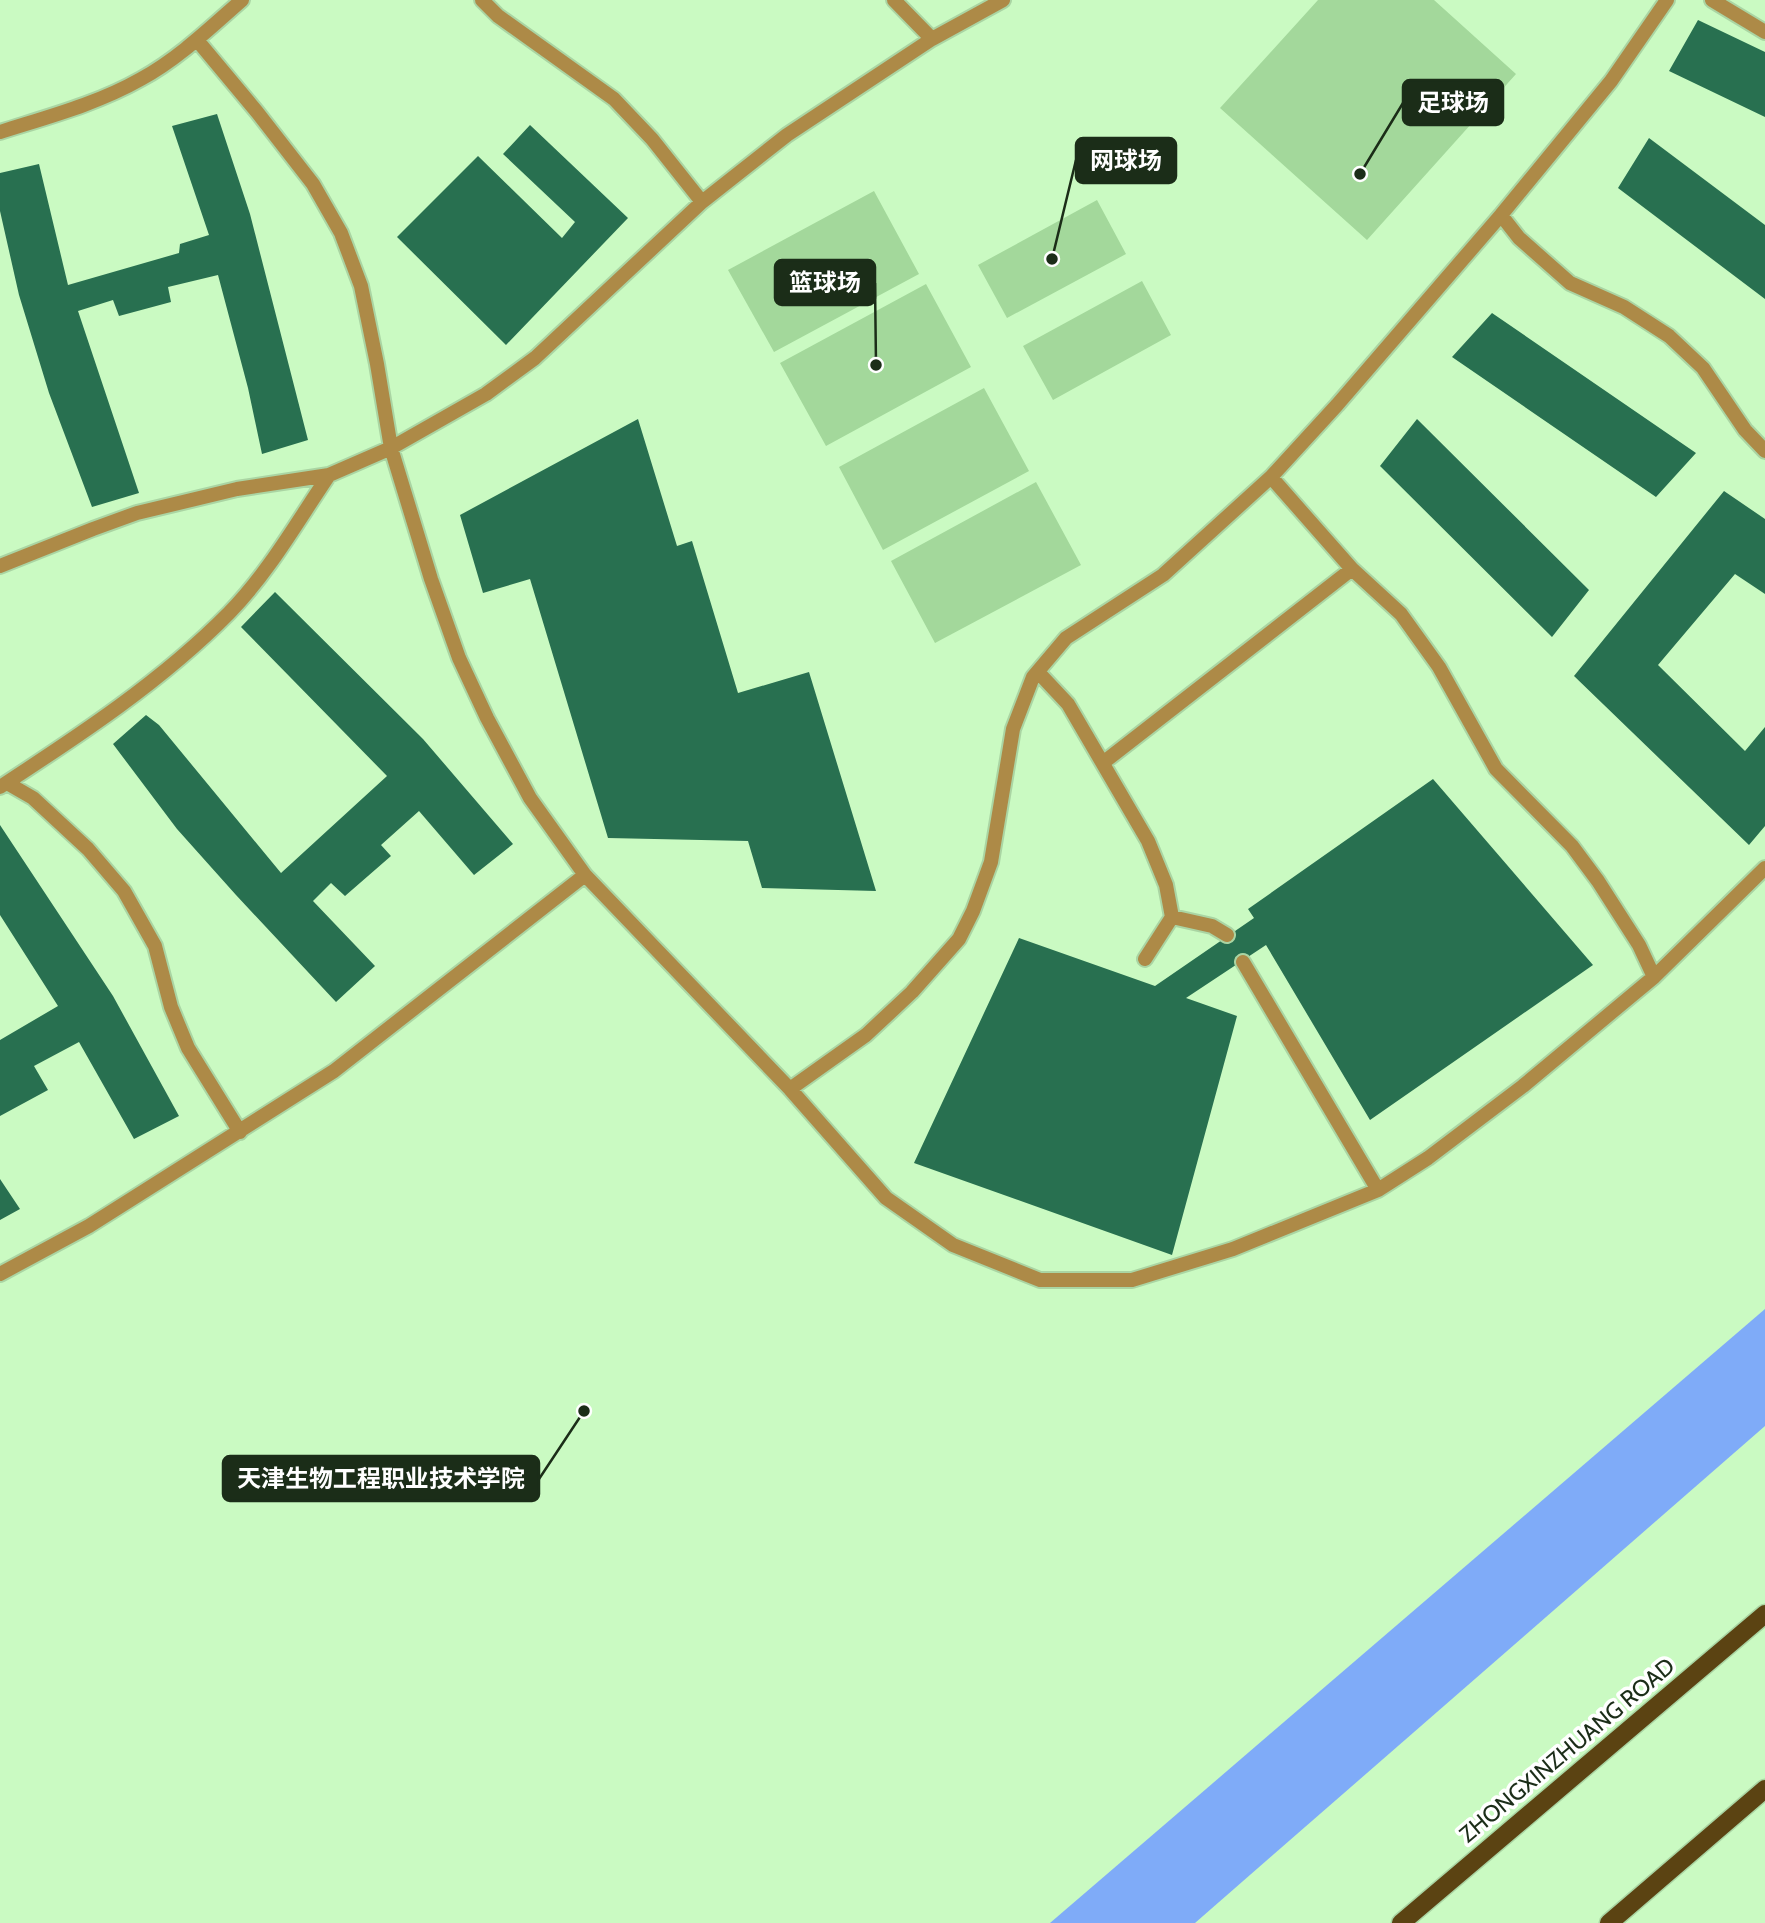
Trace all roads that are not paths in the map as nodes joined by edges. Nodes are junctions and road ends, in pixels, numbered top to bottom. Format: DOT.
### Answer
graph roads {
  1 [pos="242,0"];
  2 [pos="482,0"];
  3 [pos="894,0"];
  4 [pos="1003,0"];
  5 [pos="1667,0"];
  6 [pos="1712,0"];
  7 [pos="1765,32"];
  8 [pos="933,39"];
  9 [pos="197,40"];
  10 [pos="0,132"];
  11 [pos="702,202"];
  12 [pos="1501,215"];
  13 [pos="391,448"];
  14 [pos="1765,451"];
  15 [pos="329,475"];
  16 [pos="1271,477"];
  17 [pos="0,566"];
  18 [pos="1352,569"];
  19 [pos="1038,672"];
  20 [pos="1104,762"];
  21 [pos="3,785"];
  22 [pos="1765,869"];
  23 [pos="585,875"];
  24 [pos="1172,917"];
  25 [pos="1227,935"];
  26 [pos="1145,959"];
  27 [pos="1243,962"];
  28 [pos="1654,977"];
  29 [pos="790,1089"];
  30 [pos="240,1132"];
  31 [pos="1377,1190"];
  32 [pos="0,1274"];
  33 [pos="1765,1614"];
  34 [pos="1765,1789"];
  35 [pos="1401,1923"];
  36 [pos="1609,1923"];
  1 -- 9 [label="lane"];
  2 -- 11 [label="lane"];
  3 -- 8 [label="lane"];
  4 -- 8 [label="lane"];
  5 -- 12 [label="lane"];
  6 -- 7 [label="lane"];
  8 -- 11 [label="lane"];
  9 -- 10 [label="lane"];
  9 -- 13 [label="lane"];
  11 -- 13 [label="lane"];
  12 -- 14 [label="lane"];
  12 -- 16 [label="lane"];
  13 -- 15 [label="lane"];
  13 -- 23 [label="lane"];
  15 -- 17 [label="lane"];
  15 -- 21 [label="lane"];
  16 -- 18 [label="lane"];
  16 -- 19 [label="lane"];
  18 -- 20 [label="lane"];
  18 -- 28 [label="lane"];
  19 -- 20 [label="lane"];
  19 -- 29 [label="lane"];
  20 -- 24 [label="lane"];
  21 -- 30 [label="lane"];
  22 -- 28 [label="lane"];
  23 -- 29 [label="lane"];
  23 -- 30 [label="lane"];
  24 -- 25 [label="lane"];
  24 -- 26 [label="lane"];
  27 -- 31 [label="lane"];
  28 -- 31 [label="lane"];
  29 -- 31 [label="lane"];
  30 -- 32 [label="lane"];
  33 -- 35 [label="main road, ZHONGXINZHUANG ROAD"];
  34 -- 36 [label="main road"];
}
